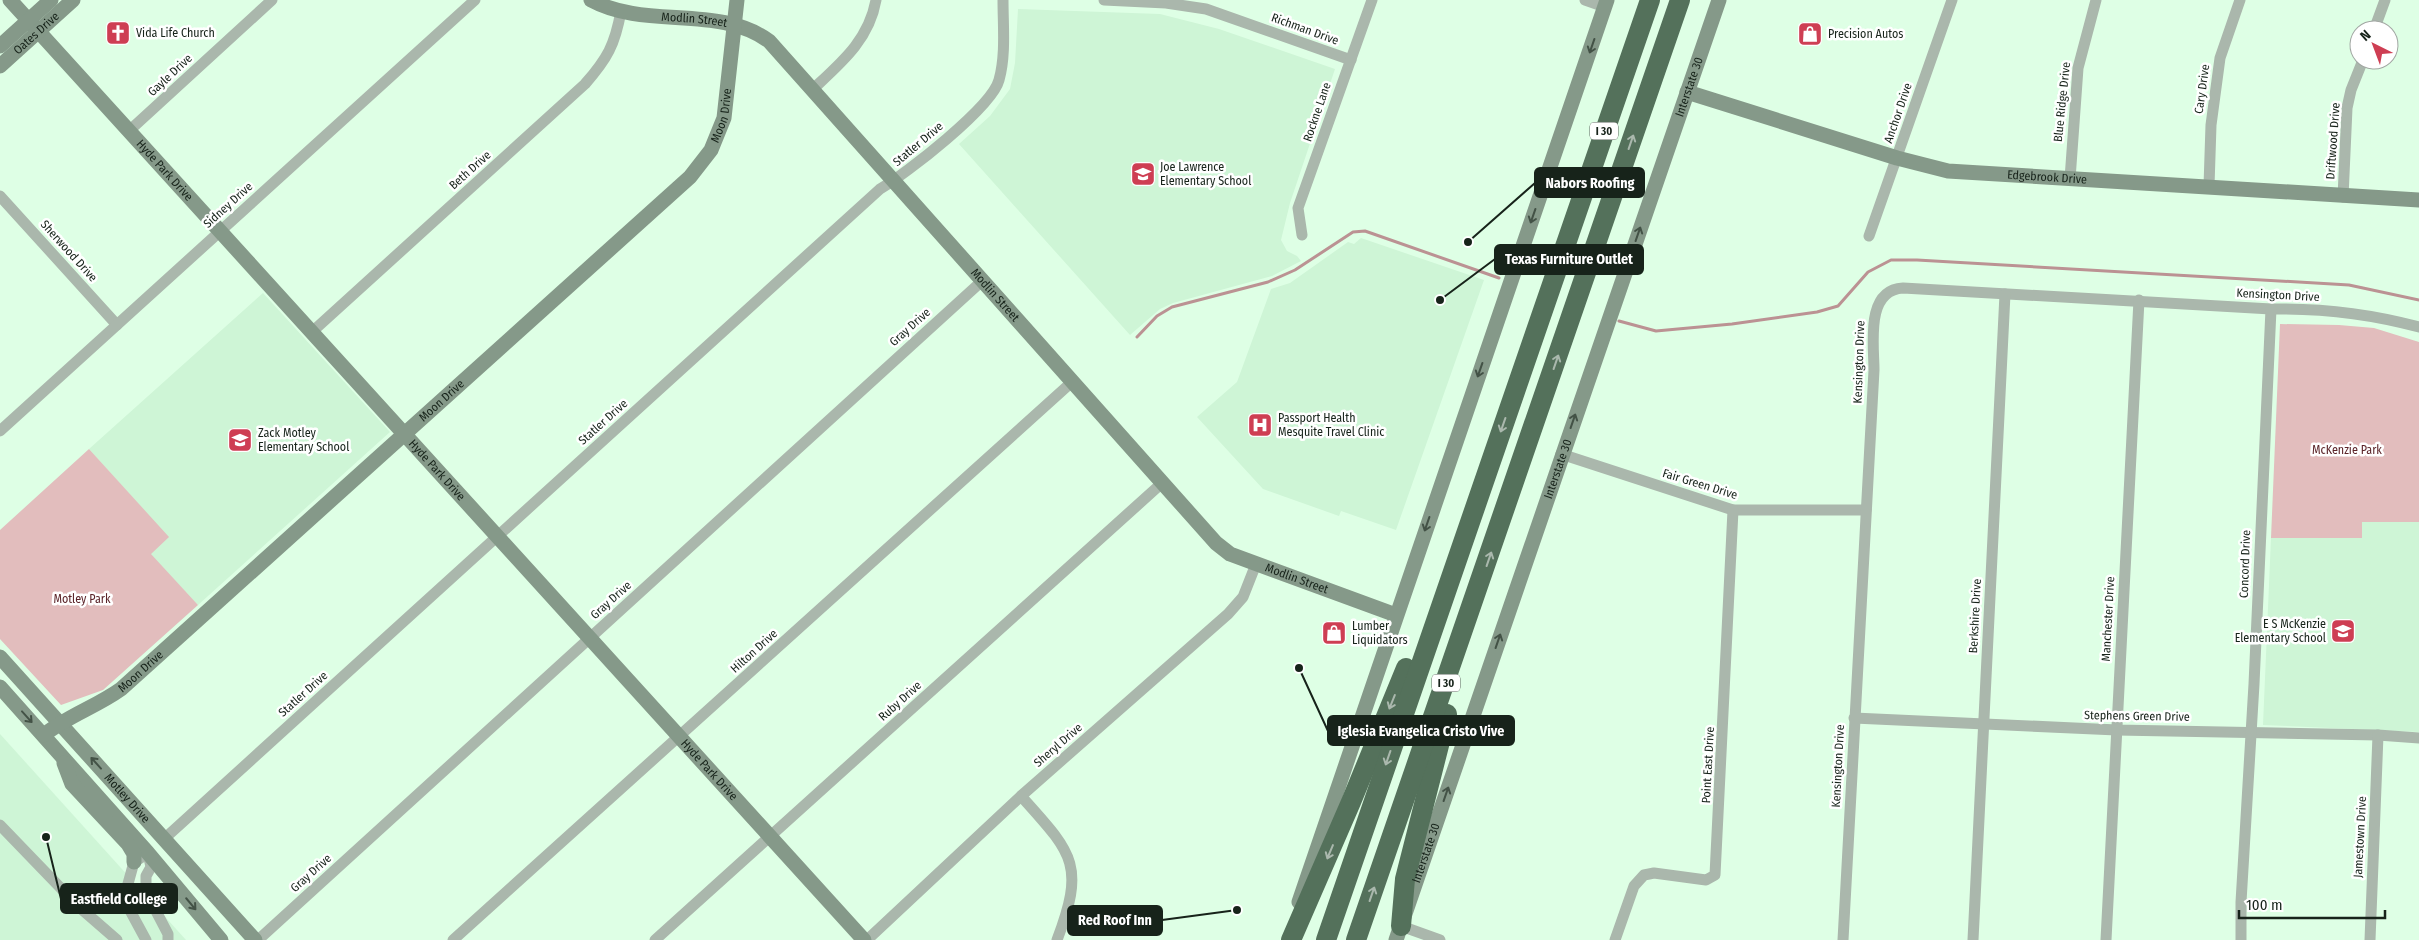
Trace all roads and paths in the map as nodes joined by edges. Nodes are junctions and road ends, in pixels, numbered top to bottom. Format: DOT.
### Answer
graph roads {
  1 [pos="10,0"];
  2 [pos="51,0"];
  3 [pos="73,0"];
  4 [pos="272,0"];
  5 [pos="475,0"];
  6 [pos="591,0"];
  7 [pos="737,0"];
  8 [pos="876,0"];
  9 [pos="1003,0"];
  10 [pos="1104,0"];
  11 [pos="1372,0"];
  12 [pos="1585,0"];
  13 [pos="1650,0"];
  14 [pos="1680,0"];
  15 [pos="1688,0"];
  16 [pos="1719,0"];
  17 [pos="1952,0"];
  18 [pos="2096,0"];
  19 [pos="2240,0"];
  20 [pos="2384,0"];
  21 [pos="1606,4"];
  22 [pos="621,12"];
  23 [pos="2377,20"];
  24 [pos="34,25"];
  25 [pos="734,25"];
  26 [pos="0,46"];
  27 [pos="1351,60"];
  28 [pos="0,66"];
  29 [pos="2359,70"];
  30 [pos="1654,74"];
  31 [pos="812,89"];
  32 [pos="1687,92"];
  33 [pos="130,130"];
  34 [pos="1897,158"];
  35 [pos="2070,179"];
  36 [pos="893,182"];
  37 [pos="2209,186"];
  38 [pos="0,196"];
  39 [pos="2343,196"];
  40 [pos="2419,200"];
  41 [pos="221,230"];
  42 [pos="1302,235"];
  43 [pos="1870,236"];
  44 [pos="982,281"];
  45 [pos="2005,294"];
  46 [pos="2139,300"];
  47 [pos="2271,309"];
  48 [pos="117,325"];
  49 [pos="2419,326"];
  50 [pos="313,331"];
  51 [pos="1073,381"];
  52 [pos="0,431"];
  53 [pos="405,434"];
  54 [pos="1562,454"];
  55 [pos="1162,483"];
  56 [pos="1733,510"];
  57 [pos="1866,510"];
  58 [pos="498,536"];
  59 [pos="1460,547"];
  60 [pos="1256,564"];
  61 [pos="1479,588"];
  62 [pos="1396,615"];
  63 [pos="590,638"];
  64 [pos="0,656"];
  65 [pos="0,687"];
  66 [pos="1854,718"];
  67 [pos="59,722"];
  68 [pos="1983,723"];
  69 [pos="2117,730"];
  70 [pos="2251,732"];
  71 [pos="44,735"];
  72 [pos="2378,735"];
  73 [pos="680,736"];
  74 [pos="2419,738"];
  75 [pos="60,754"];
  76 [pos="1021,796"];
  77 [pos="1,828"];
  78 [pos="770,836"];
  79 [pos="164,838"];
  80 [pos="148,853"];
  81 [pos="134,862"];
  82 [pos="1399,933"];
  83 [pos="117,940"];
  84 [pos="146,940"];
  85 [pos="168,940"];
  86 [pos="221,940"];
  87 [pos="256,940"];
  88 [pos="453,940"];
  89 [pos="656,940"];
  90 [pos="865,940"];
  91 [pos="1057,940"];
  92 [pos="1287,940"];
  93 [pos="1291,940"];
  94 [pos="1326,940"];
  95 [pos="1356,940"];
  96 [pos="1440,940"];
  97 [pos="1615,940"];
  98 [pos="1843,940"];
  99 [pos="1973,940"];
  100 [pos="2106,940"];
  101 [pos="2241,940"];
  102 [pos="2370,940"];
  1 -- 24 [label="street, Hyde Park Drive"];
  2 -- 24 [label="street, Oates Drive"];
  3 -- 24 [label="street, Oates Drive"];
  4 -- 33 [label="street, Gayle Drive"];
  5 -- 41 [label="street, Sidney Drive"];
  6 -- 22 [label="street, Modlin Street"];
  7 -- 25 [label="street, Moon Drive"];
  8 -- 31 [label="street"];
  9 -- 36 [label="street, Statler Drive"];
  10 -- 27 [label="street, Richman Drive"];
  11 -- 27 [label="street, Rockne Lane"];
  12 -- 21 [label="street"];
  13 -- 59 [label="highway, I 30, one-way"];
  14 -- 30 [label="highway, I 30"];
  15 -- 30 [label="highway"];
  16 -- 32 [label="street, Interstate 30"];
  17 -- 34 [label="street, Anchor Drive"];
  18 -- 35 [label="street, Blue Ridge Drive"];
  19 -- 37 [label="street, Cary Drive"];
  20 -- 23 [label="street"];
  21 -- 62 [label="street, one-way"];
  22 -- 25 [label="street, Modlin Street"];
  22 -- 50 [label="street, Beth Drive"];
  24 -- 26 [label="street, Oates Drive"];
  24 -- 28 [label="street, Oates Drive"];
  24 -- 33 [label="street, Hyde Park Drive"];
  25 -- 31 [label="street, Modlin Street"];
  25 -- 53 [label="street, Moon Drive"];
  27 -- 42 [label="street, Rockne Lane"];
  29 -- 39 [label="street, Driftwood Drive"];
  61 -- 30 [label="highway, I 30, one-way"];
  31 -- 36 [label="street, Modlin Street"];
  32 -- 34 [label="street, Edgebrook Drive"];
  54 -- 32 [label="street, Interstate 30, one-way"];
  33 -- 41 [label="street, Hyde Park Drive"];
  34 -- 35 [label="street, Edgebrook Drive"];
  34 -- 43 [label="street, Anchor Drive"];
  35 -- 37 [label="street, Edgebrook Drive"];
  36 -- 44 [label="street, Modlin Street"];
  36 -- 58 [label="street, Statler Drive"];
  37 -- 39 [label="street, Edgebrook Drive"];
  38 -- 48 [label="street, Sherwood Drive"];
  39 -- 40 [label="street, Edgebrook Drive"];
  41 -- 48 [label="street, Sidney Drive"];
  41 -- 50 [label="street, Hyde Park Drive"];
  44 -- 51 [label="street, Modlin Street"];
  44 -- 63 [label="street, Gray Drive"];
  45 -- 46 [label="street, Kensington Drive"];
  45 -- 57 [label="street, Kensington Drive"];
  45 -- 68 [label="street, Berkshire Drive"];
  46 -- 47 [label="street, Kensington Drive"];
  46 -- 69 [label="street, Manchester Drive"];
  47 -- 49 [label="street, Kensington Drive"];
  47 -- 70 [label="street, Concord Drive"];
  48 -- 52 [label="street, Sidney Drive"];
  50 -- 53 [label="street, Hyde Park Drive"];
  51 -- 55 [label="street, Modlin Street"];
  51 -- 73 [label="street, Hilton Drive"];
  53 -- 58 [label="street, Hyde Park Drive"];
  53 -- 67 [label="street, Moon Drive"];
  54 -- 56 [label="street, Fair Green Drive"];
  82 -- 54 [label="street, Interstate 30, one-way"];
  55 -- 60 [label="street, Modlin Street"];
  55 -- 78 [label="street, Ruby Drive"];
  56 -- 57 [label="street, Fair Green Drive"];
  56 -- 97 [label="street, Point East Drive"];
  57 -- 66 [label="street, Kensington Drive"];
  58 -- 63 [label="street, Hyde Park Drive"];
  58 -- 79 [label="street, Statler Drive"];
  59 -- 93 [label="highway, one-way"];
  59 -- 94 [label="highway, I 30, one-way"];
  60 -- 62 [label="street, Modlin Street"];
  60 -- 76 [label="street, Sheryl Drive"];
  61 -- 82 [label="highway"];
  95 -- 61 [label="highway, I 30, one-way"];
  62 -- 92 [label="street"];
  63 -- 73 [label="street, Hyde Park Drive"];
  63 -- 87 [label="street, Gray Drive"];
  64 -- 67 [label="street, Motley Drive"];
  65 -- 71 [label="street, Motley Drive, one-way"];
  66 -- 68 [label="street, Stephens Green Drive"];
  66 -- 98 [label="street, Kensington Drive"];
  67 -- 71 [label="street, Moon Drive"];
  79 -- 67 [label="street, Motley Drive, one-way"];
  68 -- 69 [label="street, Stephens Green Drive"];
  68 -- 99 [label="street, Berkshire Drive"];
  69 -- 70 [label="street, Stephens Green Drive"];
  69 -- 100 [label="street, Manchester Drive"];
  70 -- 72 [label="street, Stephens Green Drive"];
  70 -- 101 [label="street, Concord Drive"];
  71 -- 75 [label="street, Motley Drive"];
  72 -- 74 [label="street, Stephens Green Drive"];
  72 -- 102 [label="street, Jamestown Drive"];
  73 -- 78 [label="street, Hyde Park Drive"];
  73 -- 88 [label="street, Hilton Drive"];
  75 -- 80 [label="street, Motley Drive"];
  75 -- 81 [label="street"];
  76 -- 90 [label="street, Sheryl Drive"];
  76 -- 91 [label="street"];
  77 -- 83 [label="street"];
  78 -- 89 [label="street, Ruby Drive"];
  78 -- 90 [label="street, Hyde Park Drive"];
  79 -- 80 [label="street"];
  79 -- 87 [label="street, Motley Drive"];
  80 -- 81 [label="street"];
  80 -- 85 [label="street"];
  80 -- 86 [label="street, Motley Drive, one-way"];
  81 -- 84 [label="street"];
  82 -- 96 [label="street"];
}
